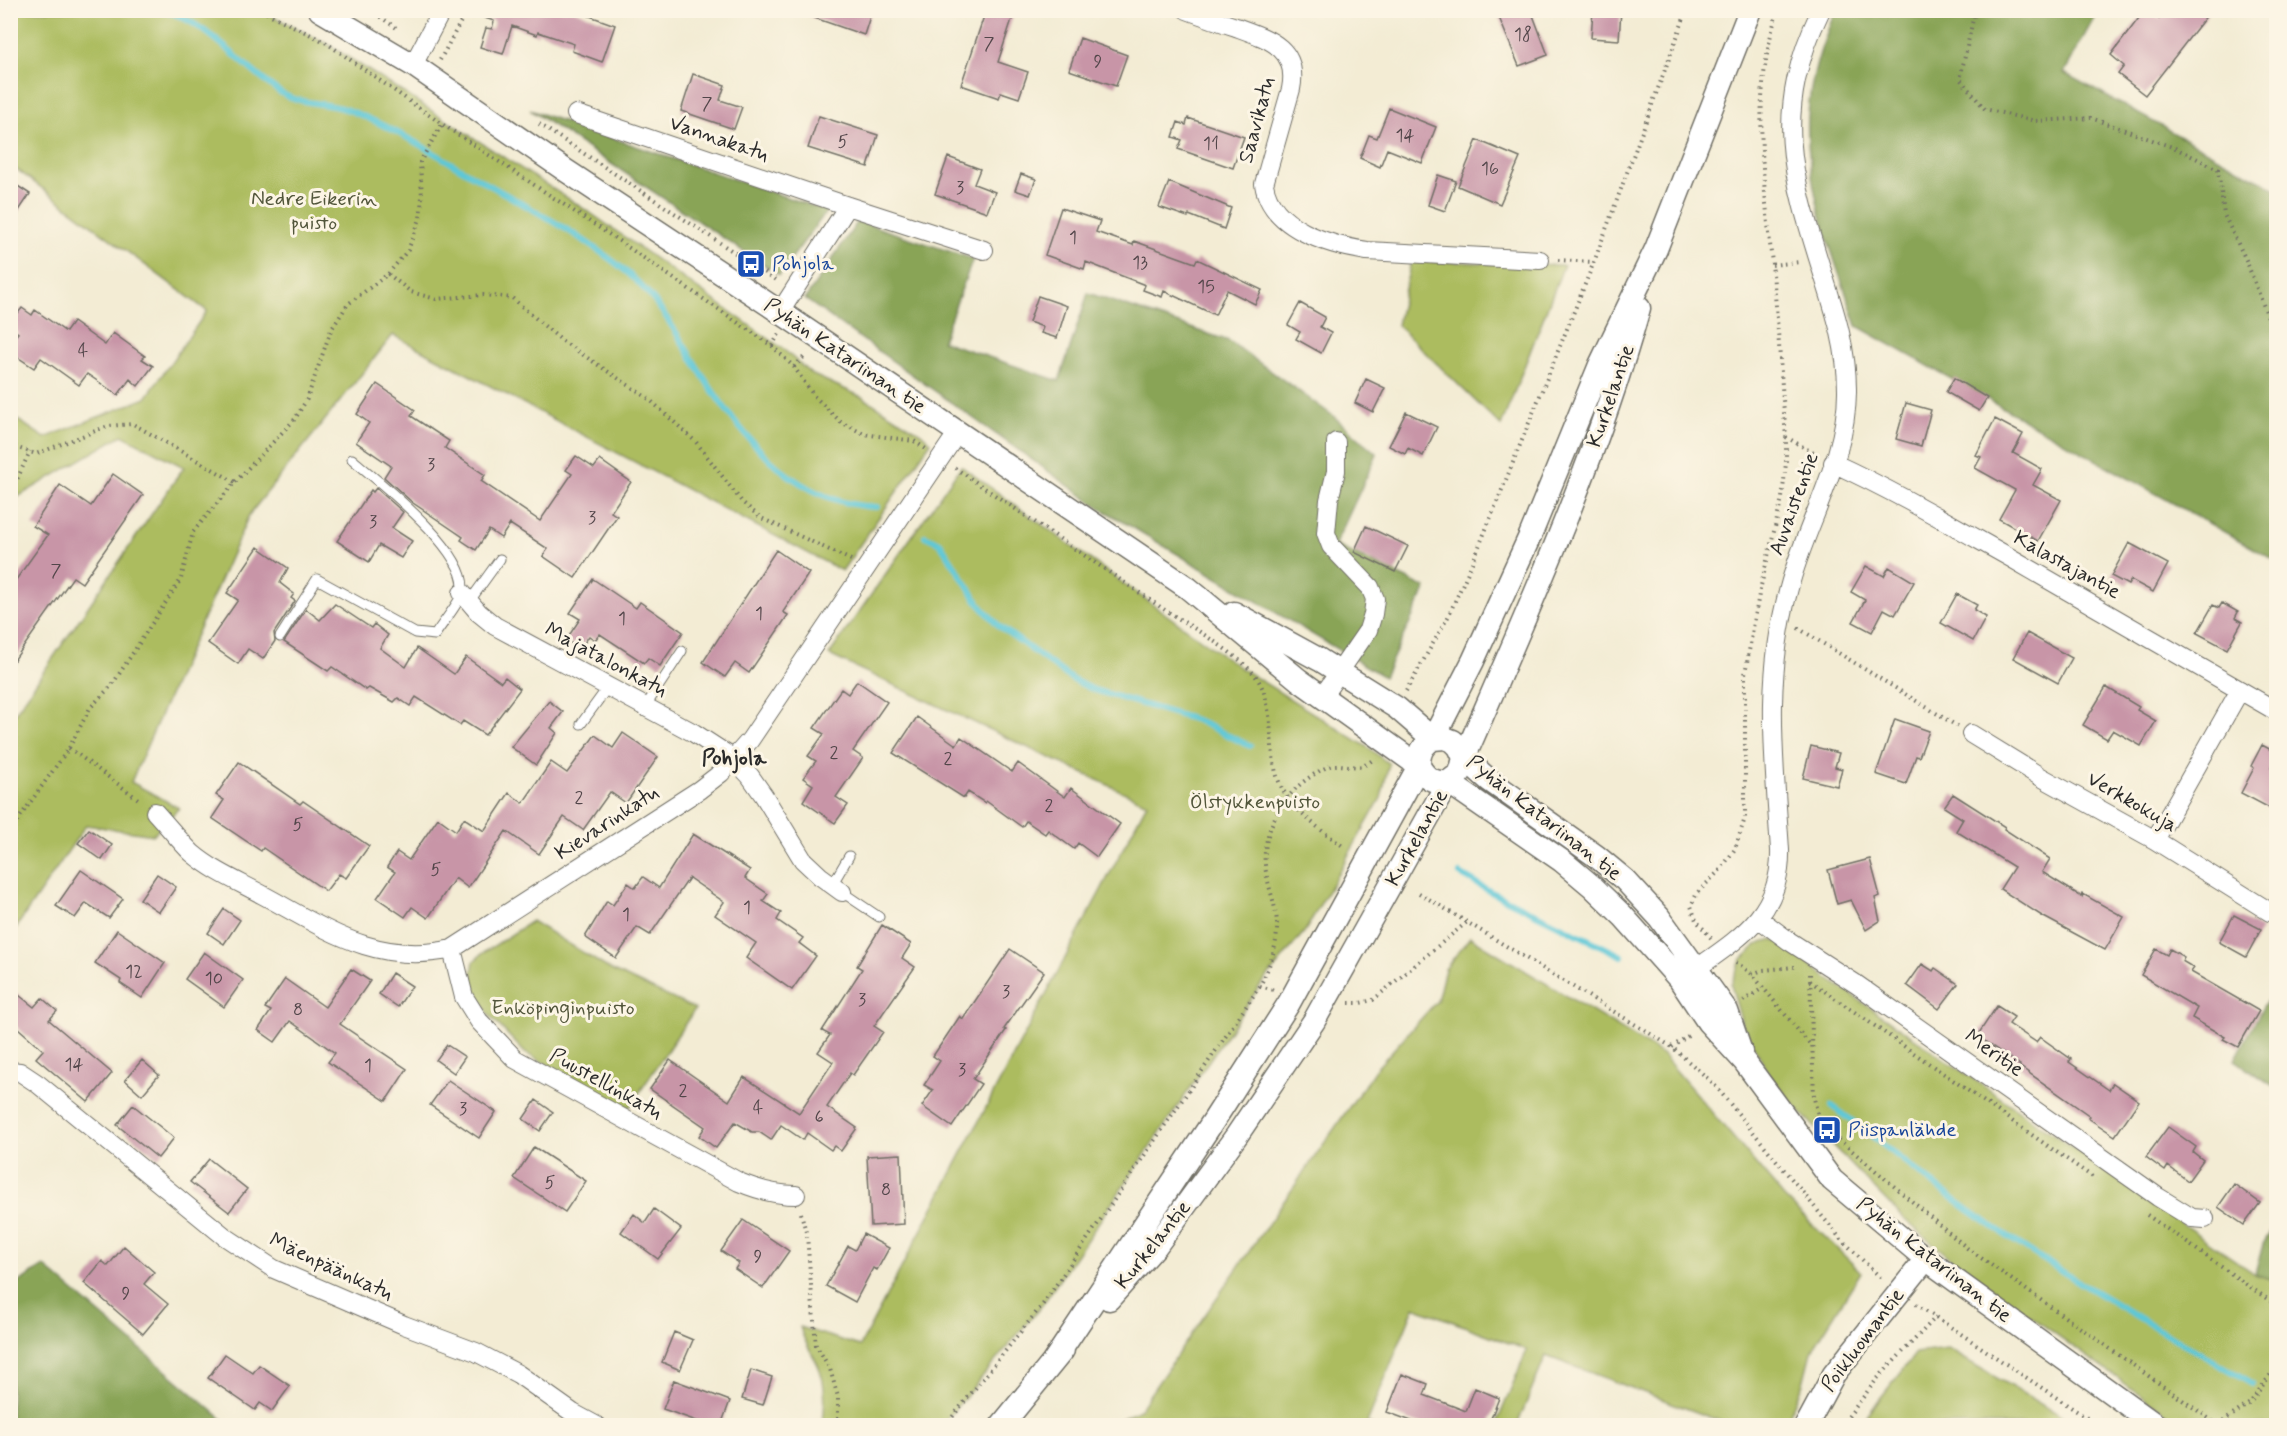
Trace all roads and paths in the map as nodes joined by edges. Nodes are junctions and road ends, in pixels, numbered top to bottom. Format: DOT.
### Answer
graph roads {
  1 [pos="261,10"];
  2 [pos="320,10"];
  3 [pos="370,10"];
  4 [pos="442,10"];
  5 [pos="1187,10"];
  6 [pos="1750,10"];
  7 [pos="1778,10"];
  8 [pos="1821,10"];
  9 [pos="1975,10"];
  10 [pos="418,56"];
  11 [pos="441,59"];
  12 [pos="576,114"];
  13 [pos="530,118"];
  14 [pos="442,124"];
  15 [pos="848,206"];
  16 [pos="1656,249"];
  17 [pos="984,250"];
  18 [pos="1818,259"];
  19 [pos="1540,260"];
  20 [pos="1594,262"];
  21 [pos="1772,266"];
  22 [pos="388,274"];
  23 [pos="793,291"];
  24 [pos="780,312"];
  25 [pos="2277,338"];
  26 [pos="813,361"];
  27 [pos="794,367"];
  28 [pos="958,432"];
  29 [pos="1786,437"];
  30 [pos="1336,442"];
  31 [pos="10,443"];
  32 [pos="30,451"];
  33 [pos="940,458"];
  34 [pos="352,459"];
  35 [pos="1833,463"];
  36 [pos="235,482"];
  37 [pos="10,495"];
  38 [pos="858,556"];
  39 [pos="500,559"];
  40 [pos="1188,588"];
  41 [pos="466,597"];
  42 [pos="1781,618"];
  43 [pos="280,637"];
  44 [pos="682,651"];
  45 [pos="1339,671"];
  46 [pos="608,687"];
  47 [pos="2240,690"];
  48 [pos="1322,697"];
  49 [pos="645,707"];
  50 [pos="2277,711"];
  51 [pos="581,724"];
  52 [pos="1971,735"];
  53 [pos="1433,739"];
  54 [pos="69,748"];
  55 [pos="1464,758"];
  56 [pos="734,759"];
  57 [pos="1419,766"];
  58 [pos="1448,782"];
  59 [pos="155,812"];
  60 [pos="10,831"];
  61 [pos="2155,840"];
  62 [pos="1344,847"];
  63 [pos="849,856"];
  64 [pos="837,889"];
  65 [pos="1419,893"];
  66 [pos="2270,912"];
  67 [pos="879,917"];
  68 [pos="1758,918"];
  69 [pos="1467,922"];
  70 [pos="452,949"];
  71 [pos="1722,951"];
  72 [pos="1808,960"];
  73 [pos="1688,974"];
  74 [pos="1752,974"];
  75 [pos="1810,981"];
  76 [pos="1260,986"];
  77 [pos="1274,990"];
  78 [pos="1349,1003"];
  79 [pos="1811,1046"];
  80 [pos="10,1071"];
  81 [pos="2101,1183"];
  82 [pos="796,1195"];
  83 [pos="2140,1210"];
  84 [pos="2205,1219"];
  85 [pos="1926,1259"];
  86 [pos="1899,1293"];
  87 [pos="2277,1305"];
  88 [pos="1936,1317"];
  89 [pos="1053,1362"];
  90 [pos="2277,1367"];
  91 [pos="597,1425"];
  92 [pos="838,1425"];
  93 [pos="1001,1425"];
  94 [pos="1806,1425"];
  95 [pos="1841,1425"];
  96 [pos="2099,1425"];
  97 [pos="2157,1425"];
  98 [pos="2218,1425"];
  1 -- 14 [label="path"];
  2 -- 10 [label="street, Pyhän Katariinan tie"];
  3 -- 10 [label="path"];
  4 -- 10 [label="street"];
  5 -- 19 [label="street, Saavikatu"];
  6 -- 16 [label="street, Kurkelantie"];
  7 -- 21 [label="path"];
  8 -- 18 [label="street, Auvaistentie"];
  9 -- 25 [label="path"];
  10 -- 11 [label="path"];
  10 -- 24 [label="street, Pyhän Katariinan tie"];
  12 -- 15 [label="street, Vannakatu"];
  13 -- 23 [label="path"];
  14 -- 22 [label="path"];
  14 -- 27 [label="path"];
  15 -- 17 [label="street, Vannakatu"];
  15 -- 23 [label="street"];
  16 -- 53 [label="street, Kurkelantie"];
  16 -- 55 [label="street, Kurkelantie"];
  18 -- 21 [label="path"];
  18 -- 35 [label="street, Auvaistentie"];
  19 -- 20 [label="path"];
  21 -- 29 [label="path"];
  22 -- 36 [label="path"];
  22 -- 38 [label="path"];
  23 -- 24 [label="street"];
  24 -- 28 [label="street, Pyhän Katariinan tie"];
  26 -- 27 [label="path"];
  27 -- 33 [label="path"];
  28 -- 33 [label="street, Kievarinkatu"];
  28 -- 40 [label="street, Pyhän Katariinan tie"];
  29 -- 35 [label="path"];
  29 -- 71 [label="path"];
  30 -- 45 [label="street"];
  31 -- 32 [label="path"];
  32 -- 36 [label="path"];
  32 -- 37 [label="path"];
  33 -- 56 [label="street, Kievarinkatu"];
  33 -- 62 [label="path"];
  34 -- 41 [label="lane"];
  35 -- 42 [label="street, Auvaistentie"];
  35 -- 47 [label="street, Kalastajantie"];
  36 -- 54 [label="path"];
  39 -- 41 [label="lane"];
  40 -- 45 [label="street, Pyhän Katariinan tie"];
  40 -- 48 [label="street, Pyhän Katariinan tie"];
  41 -- 43 [label="lane"];
  41 -- 46 [label="street, Majatalonkatu"];
  42 -- 52 [label="path"];
  42 -- 68 [label="street, Auvaistentie"];
  44 -- 49 [label="lane"];
  45 -- 48 [label="street"];
  45 -- 53 [label="street, Pyhän Katariinan tie"];
  46 -- 49 [label="street, Majatalonkatu"];
  46 -- 51 [label="lane"];
  47 -- 50 [label="street, Kalastajantie"];
  47 -- 61 [label="street"];
  48 -- 57 [label="street, Pyhän Katariinan tie"];
  49 -- 56 [label="street, Majatalonkatu"];
  52 -- 61 [label="street, Verkkokuja"];
  53 -- 55 [label="street, Pyhän Katariinan tie"];
  53 -- 57 [label="street, Kurkelantie"];
  54 -- 59 [label="path"];
  54 -- 60 [label="path"];
  55 -- 58 [label="street, Kurkelantie"];
  55 -- 73 [label="street, Pyhän Katariinan tie"];
  56 -- 64 [label="street, Majatalonkatu"];
  56 -- 70 [label="street, Kievarinkatu"];
  57 -- 58 [label="street, Pyhän Katariinan tie"];
  57 -- 89 [label="street, Kurkelantie"];
  58 -- 73 [label="street, Pyhän Katariinan tie"];
  58 -- 89 [label="street, Kurkelantie"];
  59 -- 70 [label="street, Kievarinkatu"];
  61 -- 66 [label="street, Verkkokuja"];
  63 -- 64 [label="lane"];
  64 -- 67 [label="lane"];
  65 -- 69 [label="path"];
  68 -- 71 [label="street, Auvaistentie"];
  68 -- 72 [label="street, Meritie"];
  69 -- 78 [label="path"];
  69 -- 86 [label="path"];
  70 -- 82 [label="street, Puustellinkatu"];
  71 -- 73 [label="street, Auvaistentie"];
  71 -- 74 [label="path"];
  72 -- 74 [label="path"];
  72 -- 75 [label="path"];
  72 -- 84 [label="street, Meritie"];
  73 -- 85 [label="street, Pyhän Katariinan tie"];
  74 -- 79 [label="path"];
  75 -- 79 [label="path"];
  75 -- 81 [label="path"];
  76 -- 77 [label="path"];
  79 -- 98 [label="path"];
  80 -- 91 [label="street, Mäenpäänkatu"];
  82 -- 92 [label="path"];
  83 -- 87 [label="path"];
  85 -- 86 [label="street, Poikluomantie"];
  85 -- 97 [label="street, Pyhän Katariinan tie"];
  86 -- 88 [label="path"];
  86 -- 94 [label="street, Poikluomantie"];
  88 -- 95 [label="path"];
  88 -- 96 [label="path"];
  89 -- 93 [label="street, Kurkelantie"];
  90 -- 98 [label="path"];
}
